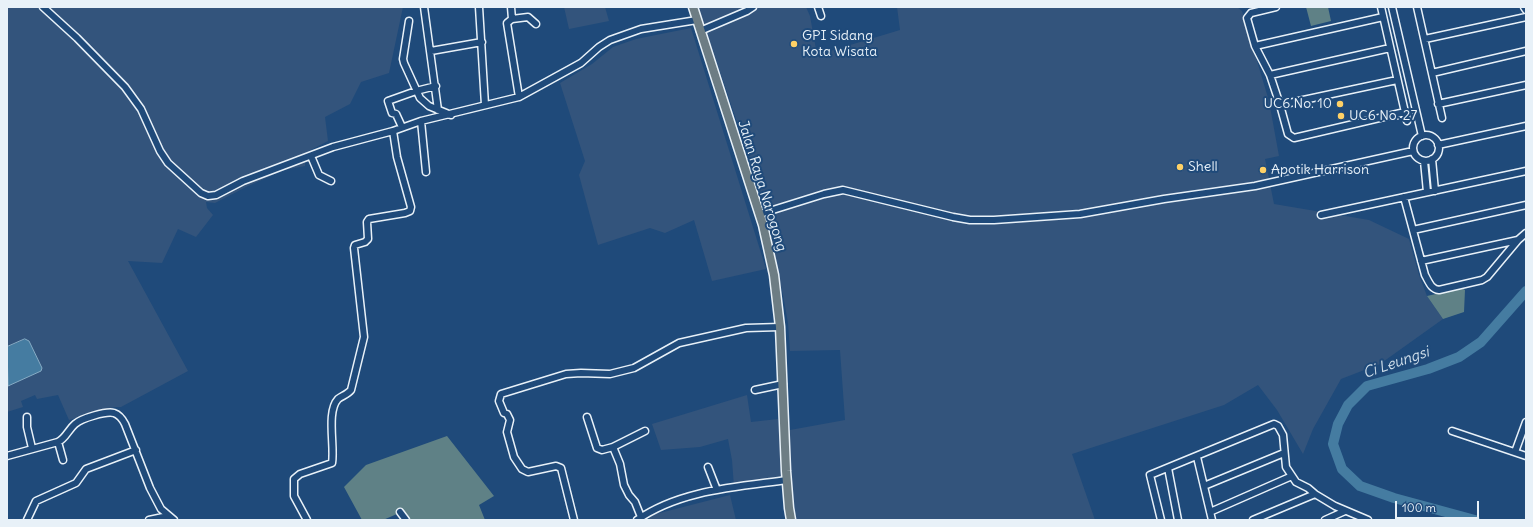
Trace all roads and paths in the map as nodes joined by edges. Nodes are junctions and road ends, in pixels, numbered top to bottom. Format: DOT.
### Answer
graph roads {
  1 [pos="43,7"];
  2 [pos="424,7"];
  3 [pos="479,7"];
  4 [pos="511,7"];
  5 [pos="693,7"];
  6 [pos="753,7"];
  7 [pos="818,7"];
  8 [pos="1276,7"];
  9 [pos="1381,7"];
  10 [pos="1392,7"];
  11 [pos="1419,7"];
  12 [pos="1524,7"];
  13 [pos="1526,10"];
  14 [pos="821,16"];
  15 [pos="1383,17"];
  16 [pos="1526,17"];
  17 [pos="512,19"];
  18 [pos="697,20"];
  19 [pos="409,21"];
  20 [pos="536,24"];
  21 [pos="700,31"];
  22 [pos="1425,39"];
  23 [pos="482,42"];
  24 [pos="1255,46"];
  25 [pos="1390,48"];
  26 [pos="431,51"];
  27 [pos="1526,51"];
  28 [pos="1432,73"];
  29 [pos="1270,75"];
  30 [pos="1397,80"];
  31 [pos="1526,85"];
  32 [pos="436,86"];
  33 [pos="416,91"];
  34 [pos="519,97"];
  35 [pos="1438,104"];
  36 [pos="485,105"];
  37 [pos="1280,105"];
  38 [pos="438,110"];
  39 [pos="1405,112"];
  40 [pos="451,114"];
  41 [pos="1442,118"];
  42 [pos="420,121"];
  43 [pos="1407,121"];
  44 [pos="1526,126"];
  45 [pos="402,127"];
  46 [pos="393,131"];
  47 [pos="1422,136"];
  48 [pos="1438,145"];
  49 [pos="1413,151"];
  50 [pos="311,156"];
  51 [pos="1432,159"];
  52 [pos="1424,161"];
  53 [pos="1526,171"];
  54 [pos="426,172"];
  55 [pos="331,181"];
  56 [pos="1435,191"];
  57 [pos="1427,192"];
  58 [pos="1404,197"];
  59 [pos="1526,205"];
  60 [pos="760,214"];
  61 [pos="1321,215"];
  62 [pos="1413,230"];
  63 [pos="1526,233"];
  64 [pos="1518,240"];
  65 [pos="1421,261"];
  66 [pos="780,327"];
  67 [pos="783,384"];
  68 [pos="756,390"];
  69 [pos="27,417"];
  70 [pos="587,417"];
  71 [pos="1526,422"];
  72 [pos="645,431"];
  73 [pos="1452,431"];
  74 [pos="58,442"];
  75 [pos="612,447"];
  76 [pos="32,448"];
  77 [pos="136,450"];
  78 [pos="1515,452"];
  79 [pos="1284,453"];
  80 [pos="7,456"];
  81 [pos="1526,456"];
  82 [pos="1198,457"];
  83 [pos="63,460"];
  84 [pos="708,467"];
  85 [pos="1168,468"];
  86 [pos="1292,476"];
  87 [pos="787,480"];
  88 [pos="1204,486"];
  89 [pos="717,490"];
  90 [pos="1315,494"];
  91 [pos="1345,511"];
  92 [pos="400,512"];
  93 [pos="1210,512"];
  94 [pos="168,516"];
  95 [pos="639,518"];
  96 [pos="27,520"];
  97 [pos="149,520"];
  98 [pos="174,520"];
  99 [pos="307,520"];
  100 [pos="406,520"];
  101 [pos="574,520"];
  102 [pos="791,520"];
  103 [pos="1161,520"];
  104 [pos="1178,520"];
  105 [pos="1212,520"];
  106 [pos="1253,520"];
  107 [pos="1325,520"];
  108 [pos="1368,520"];
  1 -- 50 [label="street"];
  2 -- 26 [label="street"];
  3 -- 23 [label="street"];
  4 -- 17 [label="street"];
  5 -- 18 [label="main road, Jalan Raya Narogong"];
  6 -- 21 [label="street"];
  7 -- 14 [label="street"];
  8 -- 24 [label="street"];
  9 -- 15 [label="street"];
  10 -- 47 [label="street"];
  11 -- 22 [label="street"];
  12 -- 13 [label="street"];
  15 -- 24 [label="street"];
  15 -- 25 [label="street"];
  16 -- 22 [label="street"];
  17 -- 20 [label="street"];
  17 -- 34 [label="street"];
  18 -- 21 [label="main road, Jalan Raya Narogong"];
  18 -- 34 [label="street"];
  19 -- 33 [label="street"];
  21 -- 60 [label="main road, Jalan Raya Narogong"];
  22 -- 28 [label="street"];
  23 -- 26 [label="street"];
  23 -- 36 [label="street"];
  24 -- 29 [label="street"];
  25 -- 29 [label="street"];
  25 -- 30 [label="street"];
  26 -- 32 [label="street"];
  27 -- 28 [label="street"];
  28 -- 35 [label="street"];
  29 -- 37 [label="street"];
  30 -- 37 [label="street"];
  30 -- 39 [label="street"];
  31 -- 35 [label="street"];
  32 -- 33 [label="street"];
  32 -- 38 [label="street"];
  33 -- 38 [label="street"];
  33 -- 45 [label="street"];
  34 -- 36 [label="street"];
  35 -- 41 [label="street"];
  36 -- 40 [label="street"];
  37 -- 39 [label="street"];
  38 -- 40 [label="street"];
  39 -- 43 [label="street"];
  40 -- 42 [label="street"];
  42 -- 45 [label="street"];
  42 -- 54 [label="street"];
  44 -- 48 [label="street"];
  45 -- 46 [label="street"];
  46 -- 50 [label="street"];
  46 -- 99 [label="street"];
  47 -- 48 [label="street"];
  47 -- 49 [label="street"];
  48 -- 51 [label="street"];
  49 -- 52 [label="street"];
  49 -- 60 [label="street"];
  50 -- 55 [label="street"];
  51 -- 52 [label="street"];
  51 -- 56 [label="street"];
  52 -- 57 [label="street"];
  53 -- 56 [label="street"];
  56 -- 57 [label="street"];
  57 -- 58 [label="street"];
  58 -- 61 [label="street"];
  58 -- 62 [label="street"];
  59 -- 62 [label="street"];
  60 -- 66 [label="main road, Jalan Raya Narogong"];
  62 -- 65 [label="street"];
  63 -- 64 [label="street"];
  64 -- 65 [label="street"];
  64 -- 65 [label="street"];
  66 -- 67 [label="main road, Jalan Raya Narogong"];
  66 -- 101 [label="street"];
  67 -- 68 [label="street"];
  67 -- 87 [label="main road, Jalan Raya Narogong"];
  69 -- 76 [label="street"];
  70 -- 75 [label="street"];
  71 -- 78 [label="street"];
  72 -- 75 [label="street"];
  73 -- 78 [label="street"];
  74 -- 76 [label="street"];
  74 -- 77 [label="street"];
  74 -- 83 [label="street"];
  75 -- 95 [label="street"];
  76 -- 80 [label="street"];
  77 -- 94 [label="street"];
  77 -- 96 [label="street"];
  78 -- 81 [label="street"];
  79 -- 82 [label="street"];
  79 -- 86 [label="street"];
  79 -- 88 [label="street"];
  82 -- 85 [label="street"];
  82 -- 88 [label="street"];
  84 -- 89 [label="street"];
  85 -- 103 [label="street"];
  85 -- 104 [label="street"];
  86 -- 90 [label="street"];
  86 -- 93 [label="street"];
  87 -- 89 [label="street"];
  87 -- 102 [label="main road, Jalan Raya Narogong"];
  88 -- 93 [label="street"];
  89 -- 95 [label="street"];
  90 -- 91 [label="street"];
  90 -- 106 [label="street"];
  91 -- 107 [label="street"];
  91 -- 108 [label="street"];
  92 -- 100 [label="street"];
  93 -- 105 [label="street"];
  94 -- 97 [label="street"];
  94 -- 98 [label="street"];
}
